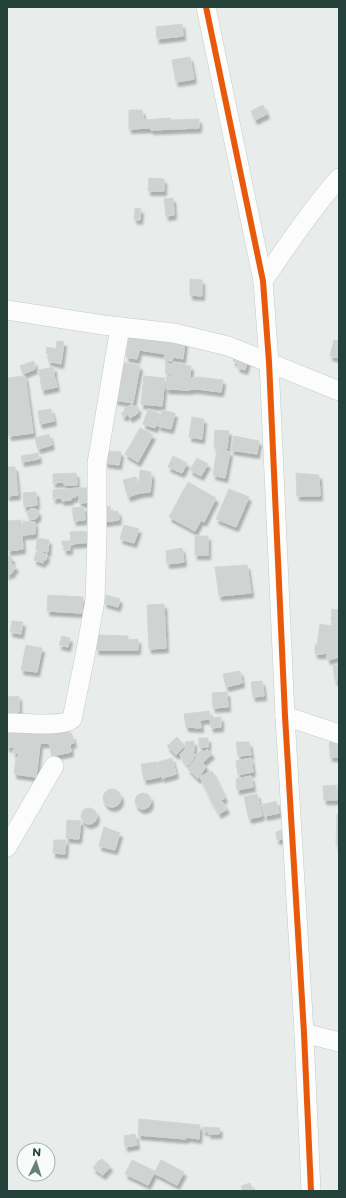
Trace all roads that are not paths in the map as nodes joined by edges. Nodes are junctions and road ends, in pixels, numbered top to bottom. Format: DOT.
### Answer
graph roads {
  1 [pos="206,7"];
  2 [pos="339,178"];
  3 [pos="263,280"];
  4 [pos="7,310"];
  5 [pos="120,327"];
  6 [pos="269,362"];
  7 [pos="339,391"];
  8 [pos="285,716"];
  9 [pos="7,723"];
  10 [pos="339,734"];
  11 [pos="54,766"];
  12 [pos="7,847"];
  13 [pos="304,1033"];
  14 [pos="339,1042"];
  15 [pos="311,1191"];
  1 -- 3 [label="street"];
  2 -- 3 [label="street"];
  3 -- 6 [label="street"];
  4 -- 5 [label="street"];
  5 -- 6 [label="street"];
  5 -- 9 [label="street"];
  6 -- 7 [label="street"];
  6 -- 8 [label="street"];
  8 -- 10 [label="street"];
  8 -- 13 [label="street"];
  11 -- 12 [label="street"];
  13 -- 14 [label="street"];
  13 -- 15 [label="street"];
}
